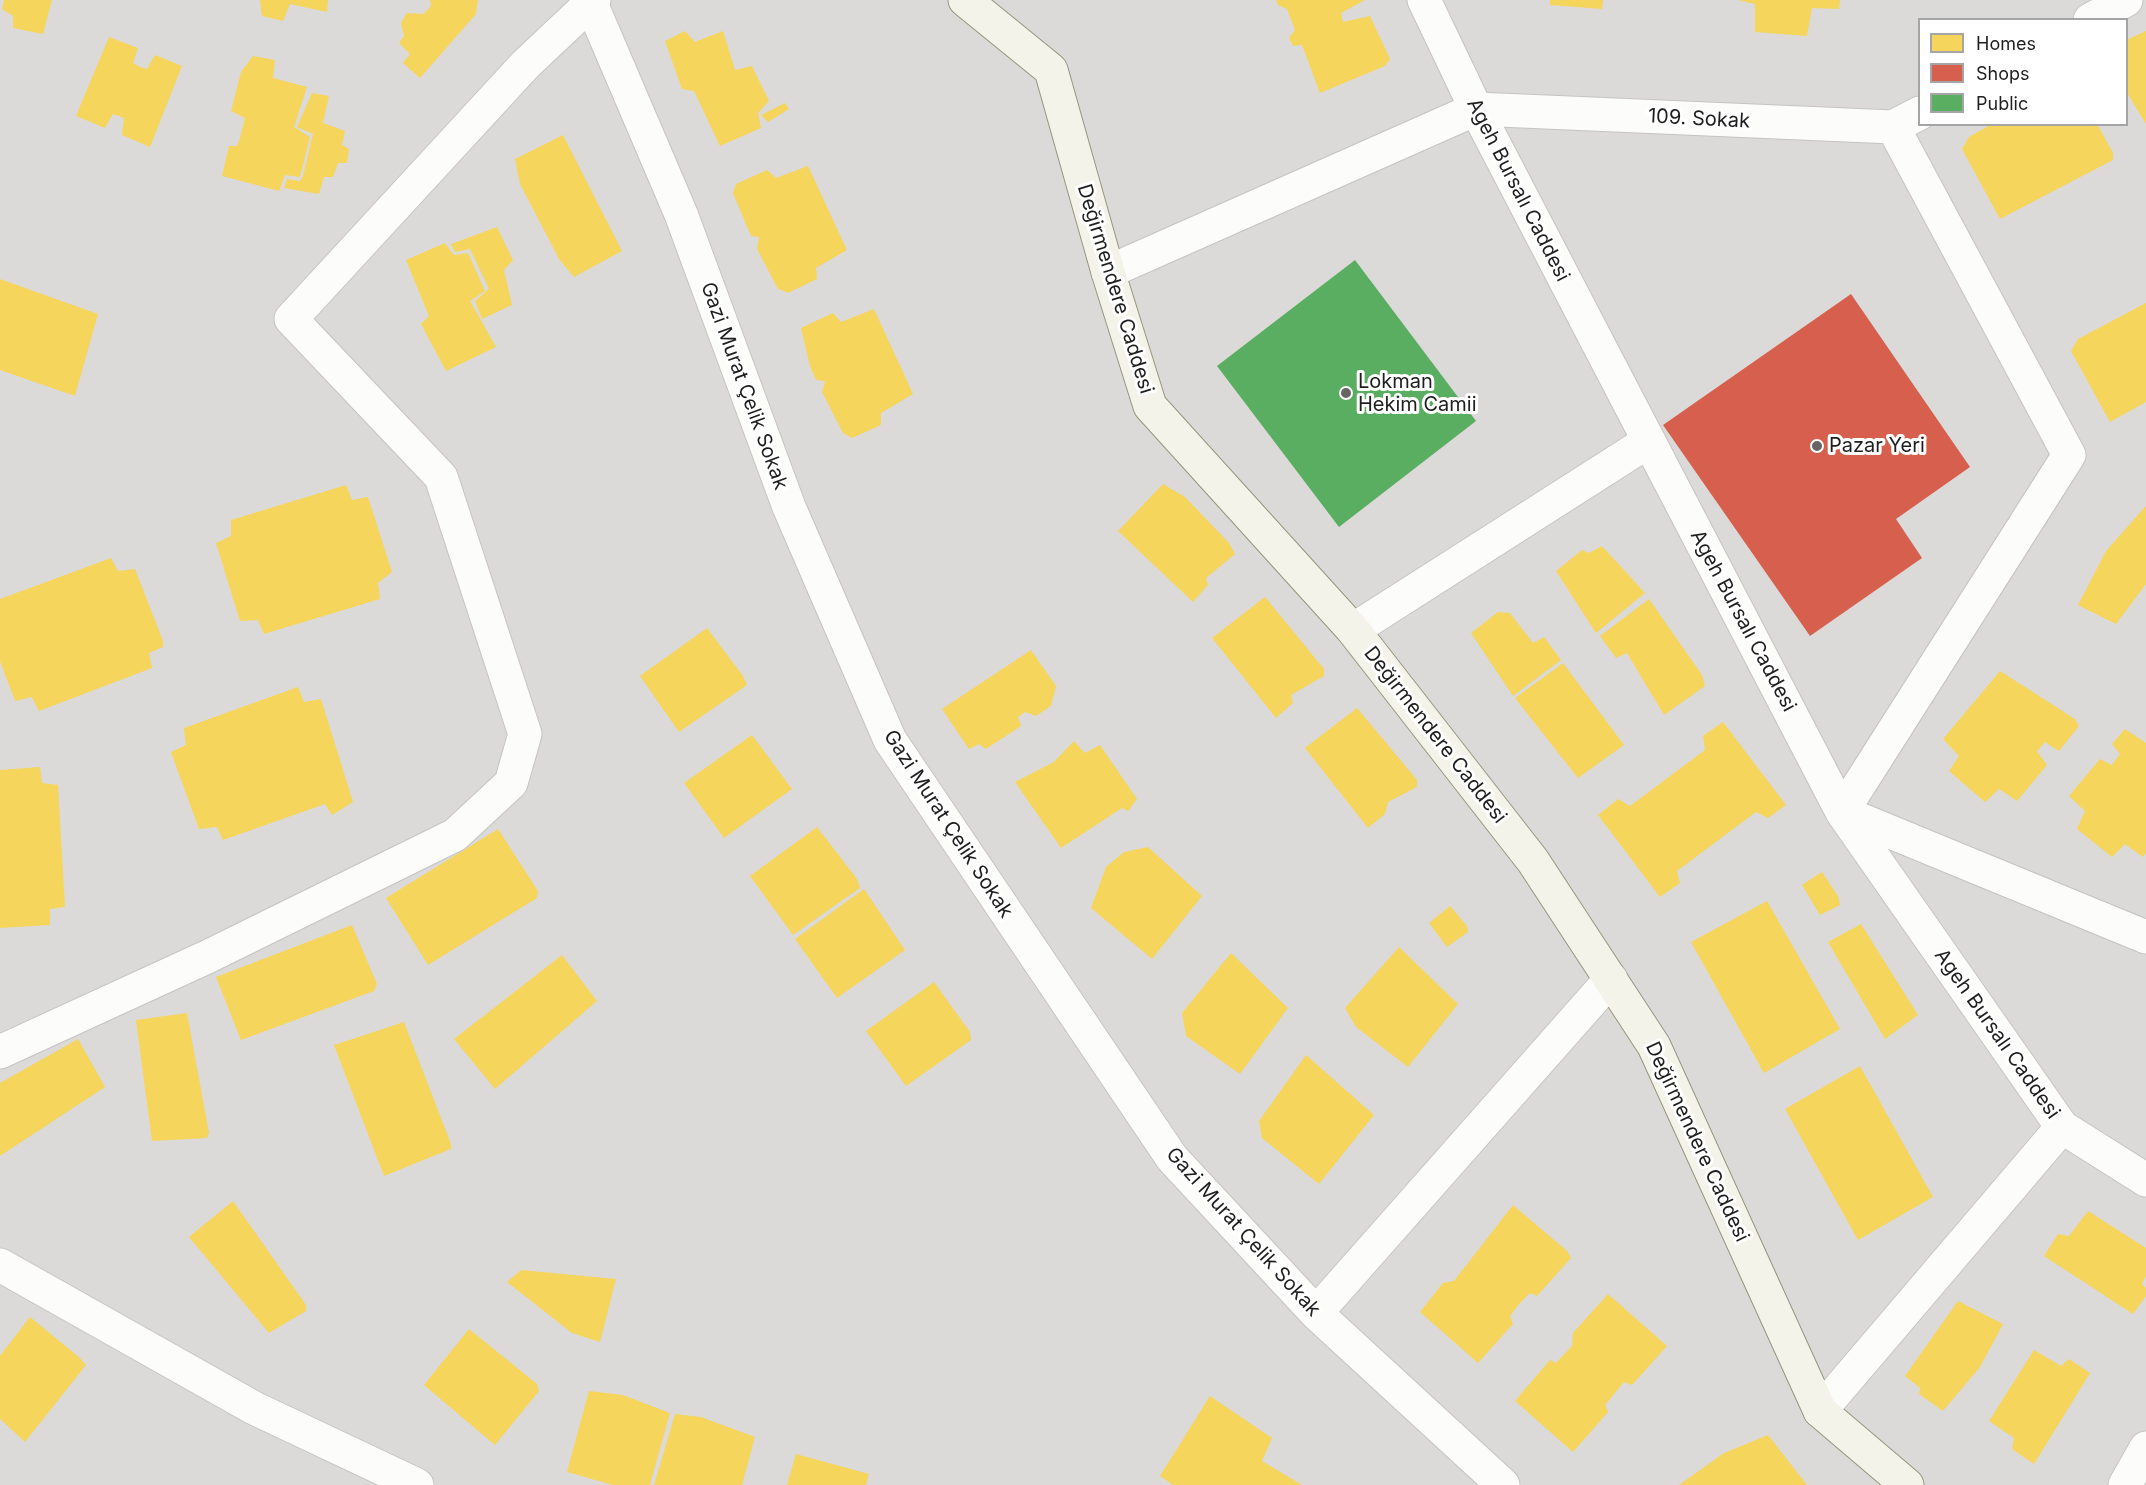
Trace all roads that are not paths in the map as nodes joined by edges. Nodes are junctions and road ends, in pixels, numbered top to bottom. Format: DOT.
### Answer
graph roads {
  1 [pos="590,0"];
  2 [pos="965,0"];
  3 [pos="1424,0"];
  4 [pos="2126,0"];
  5 [pos="2094,18"];
  6 [pos="1476,109"];
  7 [pos="1906,120"];
  8 [pos="1108,272"];
  9 [pos="1649,441"];
  10 [pos="1353,630"];
  11 [pos="1842,812"];
  12 [pos="2146,937"];
  13 [pos="1611,979"];
  14 [pos="0,1052"];
  15 [pos="2062,1128"];
  16 [pos="2146,1180"];
  17 [pos="0,1265"];
  18 [pos="1316,1313"];
  19 [pos="1820,1411"];
  20 [pos="2146,1448"];
  21 [pos="417,1485"];
  22 [pos="1503,1485"];
  23 [pos="1907,1485"];
  24 [pos="2125,1485"];
  1 -- 14 [label="street"];
  1 -- 18 [label="street, Gazi Murat Çelik Sokak"];
  2 -- 8 [label="street, Değirmendere Caddesi"];
  3 -- 6 [label="street, Ageh Bursalı Caddesi"];
  4 -- 5 [label="street"];
  6 -- 7 [label="street, 109. Sokak"];
  6 -- 8 [label="street"];
  6 -- 9 [label="street, Ageh Bursalı Caddesi"];
  7 -- 11 [label="street"];
  8 -- 10 [label="street, Değirmendere Caddesi"];
  9 -- 10 [label="street"];
  9 -- 11 [label="street, Ageh Bursalı Caddesi"];
  10 -- 13 [label="street, Değirmendere Caddesi"];
  11 -- 12 [label="street"];
  11 -- 15 [label="street, Ageh Bursalı Caddesi"];
  13 -- 18 [label="street"];
  13 -- 19 [label="street, Değirmendere Caddesi"];
  15 -- 16 [label="street, Ageh Bursalı Caddesi"];
  15 -- 19 [label="street"];
  17 -- 21 [label="street"];
  18 -- 22 [label="street, Gazi Murat Çelik Sokak"];
  19 -- 23 [label="street, Değirmendere Caddesi"];
  20 -- 24 [label="street"];
}
